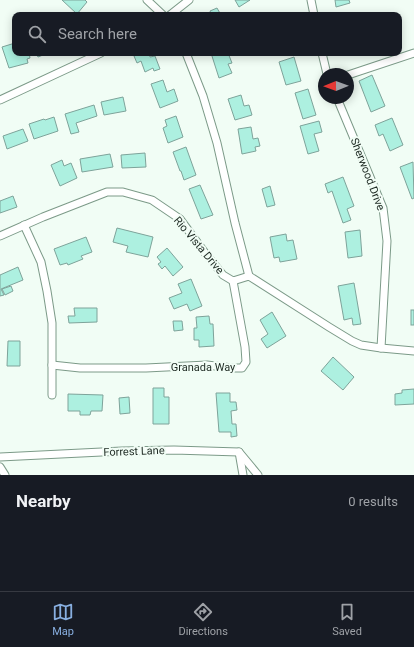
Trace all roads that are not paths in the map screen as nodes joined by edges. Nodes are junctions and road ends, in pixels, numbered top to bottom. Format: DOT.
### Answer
graph roads {
  1 [pos="147,0"];
  2 [pos="190,0"];
  3 [pos="311,0"];
  4 [pos="160,12"];
  5 [pos="174,12"];
  6 [pos="313,12"];
  7 [pos="414,53"];
  8 [pos="95,56"];
  9 [pos="187,56"];
  10 [pos="323,56"];
  11 [pos="326,68"];
  12 [pos="354,73"];
  13 [pos="0,100"];
  14 [pos="340,104"];
  15 [pos="24,225"];
  16 [pos="0,236"];
  17 [pos="249,276"];
  18 [pos="233,281"];
  19 [pos="381,348"];
  20 [pos="414,351"];
  21 [pos="52,365"];
  22 [pos="52,395"];
  23 [pos="239,452"];
  24 [pos="0,457"];
  25 [pos="0,467"];
  26 [pos="5,475"];
  27 [pos="243,475"];
  28 [pos="258,475"];
  1 -- 4 [label="street"];
  2 -- 5 [label="street"];
  3 -- 6 [label="street"];
  7 -- 12 [label="street"];
  8 -- 13 [label="street"];
  9 -- 17 [label="street"];
  10 -- 11 [label="street"];
  14 -- 19 [label="street, Sherwood Drive"];
  15 -- 16 [label="street, Rio Vista Drive"];
  15 -- 18 [label="street, Rio Vista Drive"];
  15 -- 21 [label="street"];
  17 -- 18 [label="street, Rio Vista Drive"];
  17 -- 19 [label="street"];
  18 -- 21 [label="street, Granada Way"];
  19 -- 20 [label="street"];
  21 -- 22 [label="street"];
  23 -- 24 [label="street, Forrest Lane"];
  23 -- 27 [label="street"];
  23 -- 28 [label="street"];
  25 -- 26 [label="street"];
}
